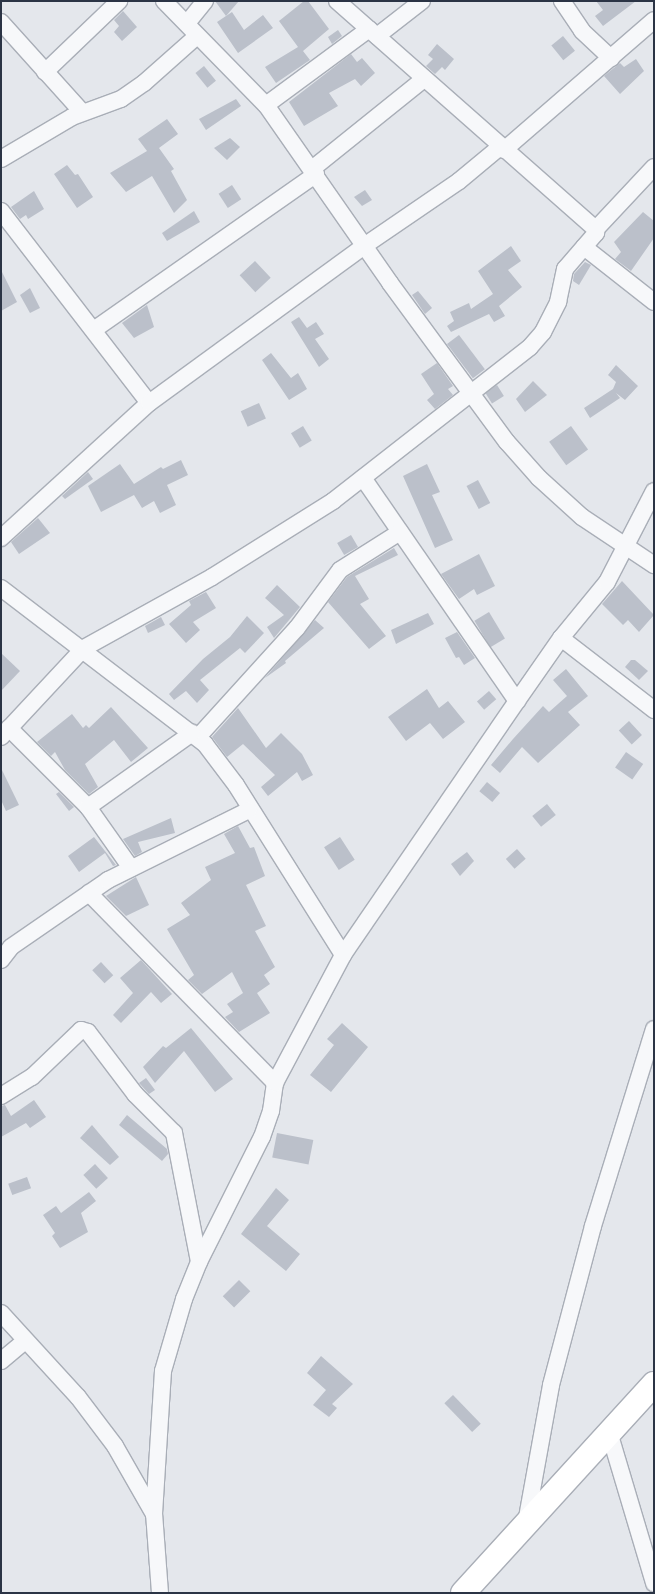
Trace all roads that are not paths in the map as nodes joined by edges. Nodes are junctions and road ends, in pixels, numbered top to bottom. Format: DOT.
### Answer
graph roads {
  1 [pos="119,1"];
  2 [pos="164,1"];
  3 [pos="205,1"];
  4 [pos="337,1"];
  5 [pos="422,1"];
  6 [pos="562,1"];
  7 [pos="654,20"];
  8 [pos="1,22"];
  9 [pos="188,22"];
  10 [pos="373,32"];
  11 [pos="198,36"];
  12 [pos="611,58"];
  13 [pos="45,72"];
  14 [pos="424,79"];
  15 [pos="266,105"];
  16 [pos="82,112"];
  17 [pos="502,148"];
  18 [pos="1,159"];
  19 [pos="654,167"];
  20 [pos="314,172"];
  21 [pos="1,211"];
  22 [pos="596,229"];
  23 [pos="364,246"];
  24 [pos="584,247"];
  25 [pos="654,302"];
  26 [pos="95,329"];
  27 [pos="471,394"];
  28 [pos="149,402"];
  29 [pos="363,478"];
  30 [pos="654,491"];
  31 [pos="400,532"];
  32 [pos="1,538"];
  33 [pos="625,548"];
  34 [pos="654,565"];
  35 [pos="1,588"];
  36 [pos="561,638"];
  37 [pos="84,648"];
  38 [pos="517,701"];
  39 [pos="654,710"];
  40 [pos="5,732"];
  41 [pos="195,735"];
  42 [pos="88,807"];
  43 [pos="249,810"];
  44 [pos="131,868"];
  45 [pos="89,893"];
  46 [pos="343,955"];
  47 [pos="1,960"];
  48 [pos="654,1029"];
  49 [pos="275,1083"];
  50 [pos="1,1096"];
  51 [pos="199,1262"];
  52 [pos="1,1313"];
  53 [pos="25,1341"];
  54 [pos="1,1361"];
  55 [pos="654,1384"];
  56 [pos="609,1432"];
  57 [pos="154,1514"];
  58 [pos="526,1523"];
  59 [pos="654,1584"];
  60 [pos="160,1593"];
  61 [pos="463,1593"];
  1 -- 13 [label="street"];
  2 -- 9 [label="street"];
  3 -- 9 [label="street"];
  4 -- 10 [label="street"];
  5 -- 10 [label="street"];
  6 -- 12 [label="street"];
  7 -- 12 [label="street"];
  8 -- 13 [label="street"];
  9 -- 11 [label="street"];
  10 -- 14 [label="street"];
  10 -- 15 [label="street"];
  11 -- 15 [label="street"];
  11 -- 16 [label="street"];
  12 -- 17 [label="street"];
  13 -- 16 [label="street"];
  14 -- 17 [label="street"];
  14 -- 20 [label="street"];
  15 -- 20 [label="street"];
  16 -- 18 [label="street"];
  17 -- 22 [label="street"];
  17 -- 23 [label="street"];
  19 -- 22 [label="street"];
  20 -- 23 [label="street"];
  20 -- 26 [label="street"];
  21 -- 26 [label="street"];
  22 -- 24 [label="street"];
  23 -- 27 [label="street"];
  23 -- 28 [label="street"];
  24 -- 25 [label="street"];
  24 -- 27 [label="street"];
  26 -- 28 [label="street"];
  27 -- 29 [label="street"];
  27 -- 33 [label="street"];
  28 -- 32 [label="street"];
  29 -- 31 [label="street"];
  29 -- 37 [label="street"];
  30 -- 33 [label="street"];
  31 -- 38 [label="street"];
  31 -- 41 [label="street"];
  33 -- 34 [label="street"];
  33 -- 36 [label="street"];
  35 -- 37 [label="street"];
  36 -- 38 [label="street"];
  36 -- 39 [label="street"];
  37 -- 40 [label="street"];
  37 -- 41 [label="street"];
  38 -- 46 [label="street"];
  40 -- 42 [label="street"];
  41 -- 42 [label="street"];
  41 -- 43 [label="street"];
  42 -- 44 [label="street"];
  43 -- 44 [label="street"];
  43 -- 46 [label="street"];
  44 -- 45 [label="street"];
  45 -- 47 [label="street"];
  45 -- 49 [label="street"];
  46 -- 49 [label="street"];
  48 -- 58 [label="street"];
  49 -- 51 [label="street"];
  50 -- 51 [label="street"];
  51 -- 57 [label="street"];
  52 -- 53 [label="street"];
  53 -- 54 [label="street"];
  53 -- 57 [label="street"];
  55 -- 56 [label="street"];
  56 -- 58 [label="street"];
  56 -- 59 [label="street"];
  57 -- 60 [label="street"];
  58 -- 61 [label="street"];
}
